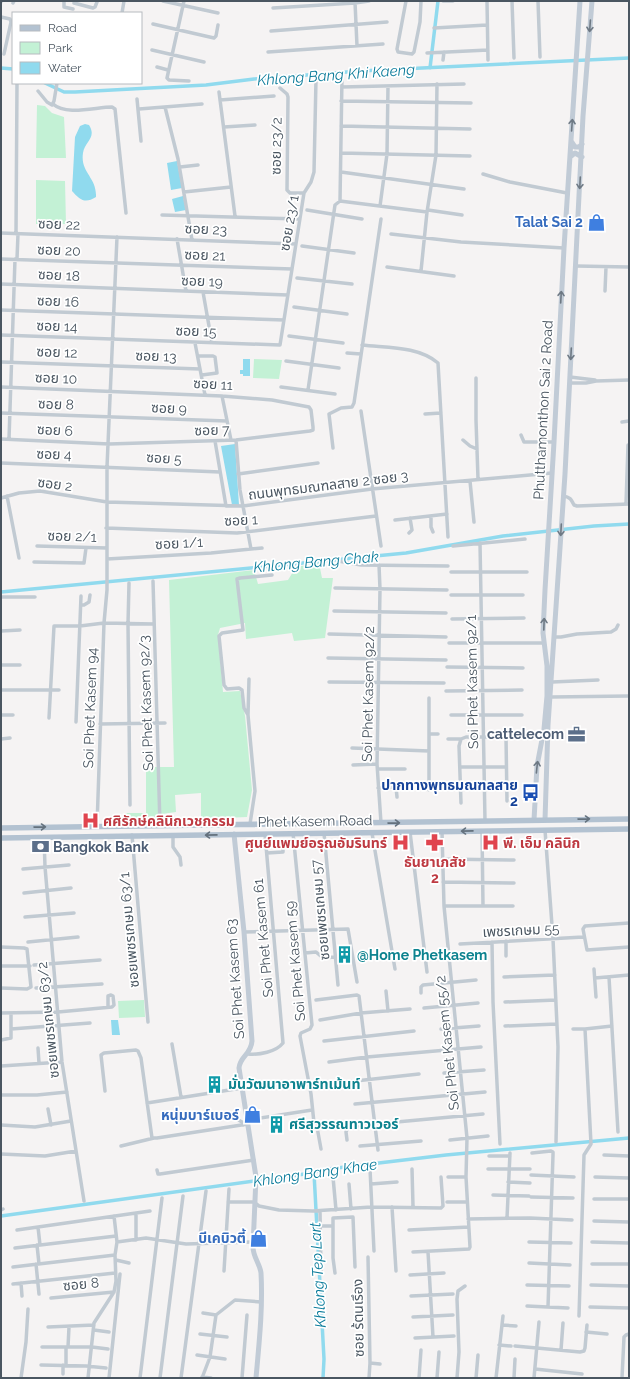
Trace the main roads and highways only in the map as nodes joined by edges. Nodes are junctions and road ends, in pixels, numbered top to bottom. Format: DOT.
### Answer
graph roads {
  1 [pos="581,1"];
  2 [pos="592,1"];
  3 [pos="571,141"];
  4 [pos="582,144"];
  5 [pos="582,156"];
  6 [pos="570,157"];
  7 [pos="554,638"];
  8 [pos="544,641"];
  9 [pos="629,819"];
  10 [pos="534,820"];
  11 [pos="545,820"];
  12 [pos="432,822"];
  13 [pos="95,826"];
  14 [pos="1,828"];
  15 [pos="629,828"];
  16 [pos="534,830"];
  17 [pos="545,830"];
  18 [pos="433,832"];
  19 [pos="234,834"];
  20 [pos="93,836"];
  21 [pos="1,838"];
  22 [pos="256,1378"];
  3 -- 1 [label="main road, Phutthamonthon Sai 2 Road, one-way"];
  2 -- 4 [label="main road, Phutthamonthon Sai 2 Road, one-way"];
  3 -- 4 [label="main road"];
  3 -- 6 [label="main road, Phutthamonthon Sai 2 Road"];
  4 -- 5 [label="main road, Phutthamonthon Sai 2 Road"];
  5 -- 6 [label="main road"];
  5 -- 7 [label="main road, Phutthamonthon Sai 2 Road, one-way"];
  8 -- 6 [label="main road, Phutthamonthon Sai 2 Road, one-way"];
  7 -- 8 [label="main road"];
  7 -- 11 [label="main road, Phutthamonthon Sai 2 Road"];
  10 -- 8 [label="main road, Phutthamonthon Sai 2 Road, one-way"];
  11 -- 9 [label="main road, Phet Kasem Road, one-way"];
  10 -- 11 [label="main road, Phet Kasem Road"];
  10 -- 12 [label="main road, Phet Kasem Road"];
  10 -- 16 [label="main road"];
  11 -- 17 [label="main road"];
  13 -- 12 [label="main road, Phet Kasem Road, one-way"];
  12 -- 18 [label="main road"];
  14 -- 13 [label="main road, Phet Kasem Road, one-way"];
  13 -- 20 [label="main road"];
  15 -- 17 [label="main road, Phet Kasem Road"];
  16 -- 17 [label="main road, Phet Kasem Road"];
  16 -- 18 [label="main road, Phet Kasem Road, one-way"];
  18 -- 19 [label="main road, Phet Kasem Road"];
  19 -- 20 [label="main road, Phet Kasem Road, one-way"];
  19 -- 22 [label="main road, Soi Phet Kasem 63"];
  20 -- 21 [label="main road, Phet Kasem Road"];
}
